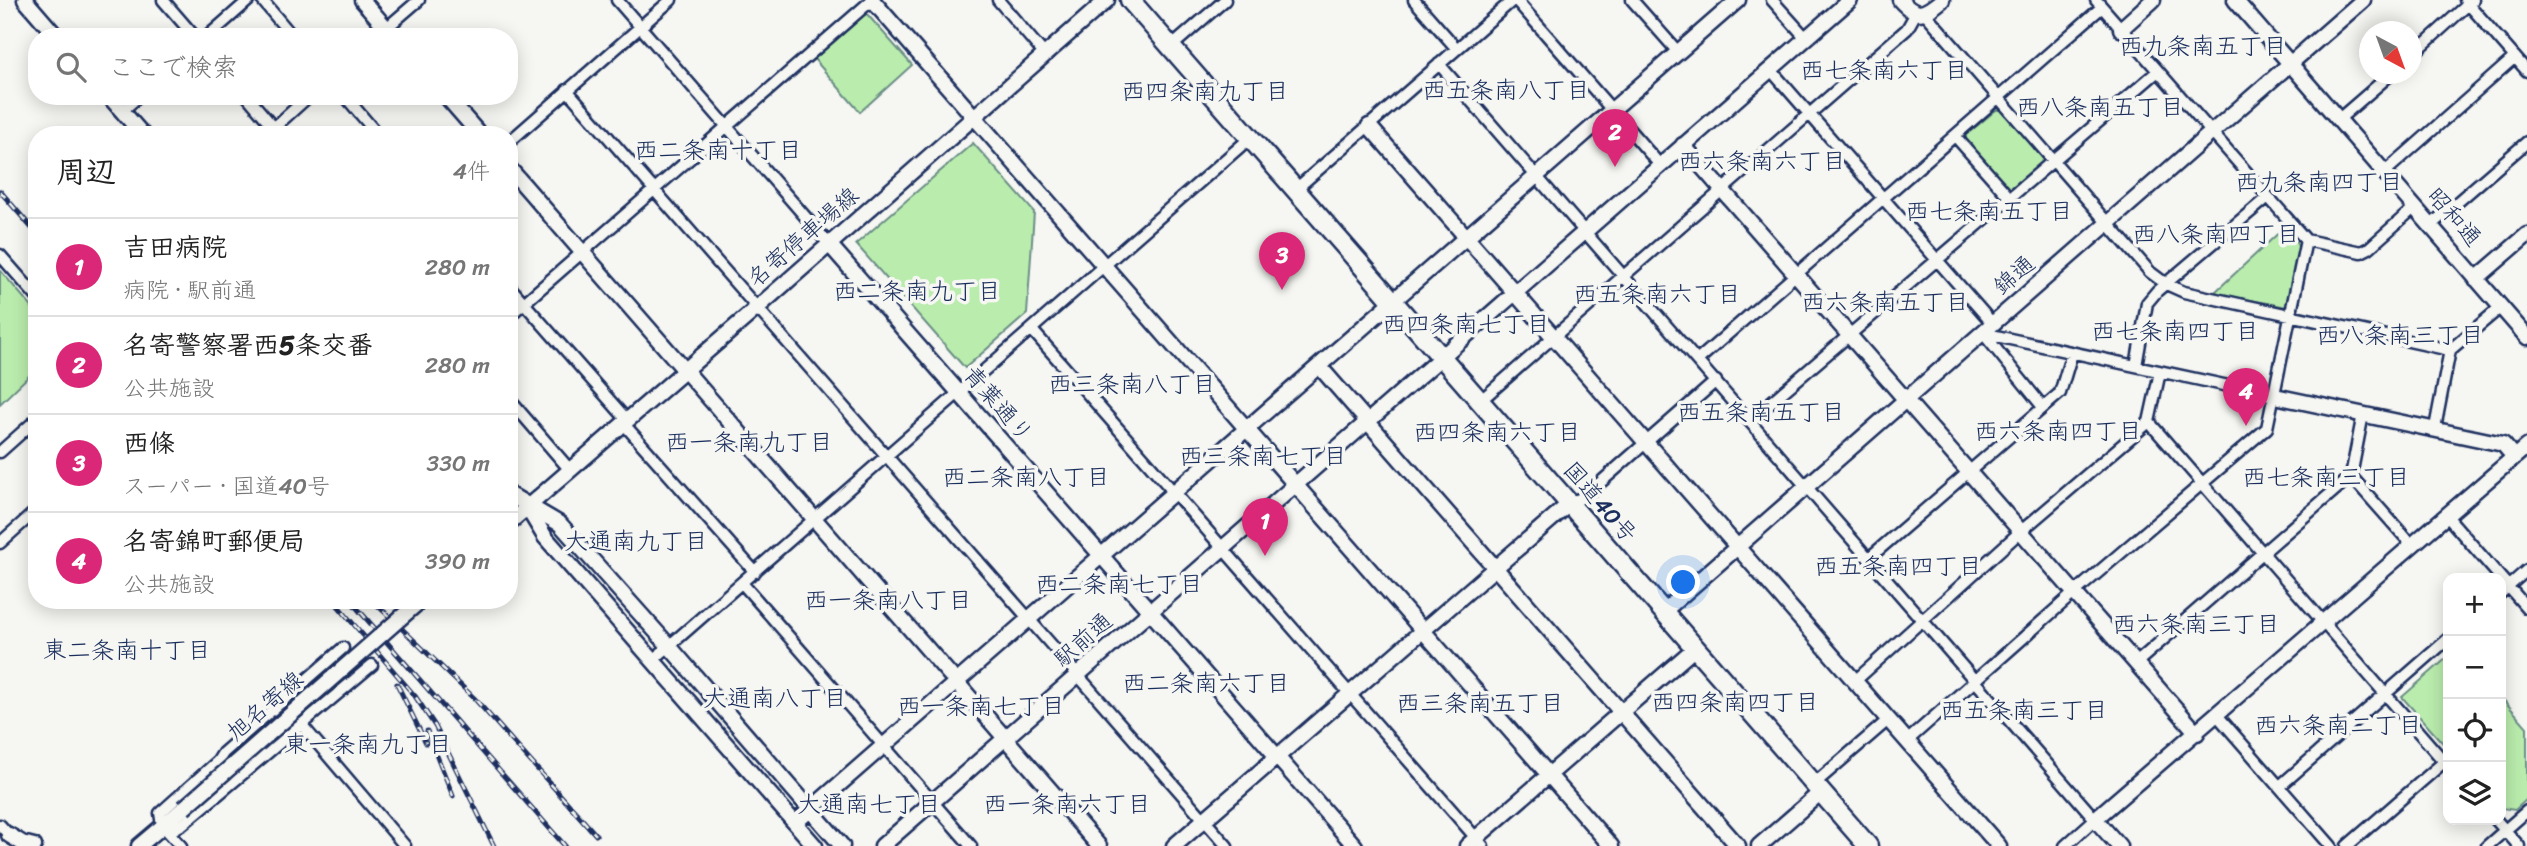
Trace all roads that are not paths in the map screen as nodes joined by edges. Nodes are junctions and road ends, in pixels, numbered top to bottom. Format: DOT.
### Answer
graph roads {
  1 [pos="25,0"];
  2 [pos="163,0"];
  3 [pos="249,0"];
  4 [pos="261,0"];
  5 [pos="362,0"];
  6 [pos="419,0"];
  7 [pos="617,0"];
  8 [pos="671,0"];
  9 [pos="872,0"];
  10 [pos="998,0"];
  11 [pos="1107,0"];
  12 [pos="1130,0"];
  13 [pos="1225,0"];
  14 [pos="1414,0"];
  15 [pos="1514,0"];
  16 [pos="1633,0"];
  17 [pos="1738,0"];
  18 [pos="1772,0"];
  19 [pos="1850,0"];
  20 [pos="1900,0"];
  21 [pos="1942,0"];
  22 [pos="2153,0"];
  23 [pos="2235,0"];
  24 [pos="2363,0"];
  25 [pos="2469,1"];
  26 [pos="2099,4"];
  27 [pos="1920,13"];
  28 [pos="640,27"];
  29 [pos="49,28"];
  30 [pos="187,28"];
  31 [pos="217,28"];
  32 [pos="285,28"];
  33 [pos="381,28"];
  34 [pos="391,28"];
  35 [pos="2121,29"];
  36 [pos="1806,38"];
  37 [pos="2422,46"];
  38 [pos="1171,47"];
  39 [pos="1457,48"];
  40 [pos="1678,52"];
  41 [pos="1045,55"];
  42 [pos="2515,57"];
  43 [pos="1439,64"];
  44 [pos="2290,64"];
  45 [pos="1770,69"];
  46 [pos="2158,71"];
  47 [pos="2527,71"];
  48 [pos="2379,84"];
  49 [pos="567,90"];
  50 [pos="1999,98"];
  51 [pos="116,105"];
  52 [pos="129,105"];
  53 [pos="254,105"];
  54 [pos="300,105"];
  55 [pos="353,105"];
  56 [pos="454,105"];
  57 [pos="1611,110"];
  58 [pos="122,111"];
  59 [pos="1809,114"];
  60 [pos="974,118"];
  61 [pos="2339,119"];
  62 [pos="1369,125"];
  63 [pos="135,126"];
  64 [pos="269,126"];
  65 [pos="279,126"];
  66 [pos="370,126"];
  67 [pos="472,126"];
  68 [pos="727,127"];
  69 [pos="2212,132"];
  70 [pos="518,134"];
  71 [pos="1955,136"];
  72 [pos="1250,138"];
  73 [pos="2527,142"];
  74 [pos="1683,145"];
  75 [pos="2054,161"];
  76 [pos="1660,165"];
  77 [pos="2385,172"];
  78 [pos="1536,176"];
  79 [pos="518,178"];
  80 [pos="654,190"];
  81 [pos="1296,190"];
  82 [pos="1723,191"];
  83 [pos="2268,197"];
  84 [pos="1882,198"];
  85 [pos="2010,198"];
  86 [pos="2416,207"];
  87 [pos="2108,223"];
  88 [pos="2431,225"];
  89 [pos="1584,231"];
  90 [pos="2527,235"];
  91 [pos="1466,237"];
  92 [pos="2306,240"];
  93 [pos="829,244"];
  94 [pos="582,253"];
  95 [pos="0,255"];
  96 [pos="1937,260"];
  97 [pos="1104,266"];
  98 [pos="1796,274"];
  99 [pos="1624,276"];
  100 [pos="2476,279"];
  101 [pos="2166,284"];
  102 [pos="28,287"];
  103 [pos="1515,292"];
  104 [pos="518,296"];
  105 [pos="1392,302"];
  106 [pos="524,303"];
  107 [pos="2501,307"];
  108 [pos="518,308"];
  109 [pos="757,308"];
  110 [pos="2291,315"];
  111 [pos="1987,329"];
  112 [pos="1032,330"];
  113 [pos="1850,335"];
  114 [pos="1555,337"];
  115 [pos="2527,337"];
  116 [pos="2450,350"];
  117 [pos="2073,353"];
  118 [pos="1440,357"];
  119 [pos="1698,360"];
  120 [pos="1319,366"];
  121 [pos="2136,366"];
  122 [pos="684,371"];
  123 [pos="2160,372"];
  124 [pos="1716,380"];
  125 [pos="958,393"];
  126 [pos="2275,396"];
  127 [pos="1906,399"];
  128 [pos="1480,401"];
  129 [pos="2043,407"];
  130 [pos="518,410"];
  131 [pos="2363,414"];
  132 [pos="1750,420"];
  133 [pos="1367,421"];
  134 [pos="625,422"];
  135 [pos="2149,422"];
  136 [pos="28,427"];
  137 [pos="2435,428"];
  138 [pos="1245,430"];
  139 [pos="1646,442"];
  140 [pos="2527,446"];
  141 [pos="0,452"];
  142 [pos="887,456"];
  143 [pos="2514,457"];
  144 [pos="570,470"];
  145 [pos="1968,471"];
  146 [pos="2351,476"];
  147 [pos="2203,483"];
  148 [pos="1294,485"];
  149 [pos="1807,485"];
  150 [pos="1175,492"];
  151 [pos="518,500"];
  152 [pos="1569,504"];
  153 [pos="527,506"];
  154 [pos="518,514"];
  155 [pos="2446,515"];
  156 [pos="28,518"];
  157 [pos="813,520"];
  158 [pos="2020,532"];
  159 [pos="0,542"];
  160 [pos="2412,545"];
  161 [pos="1737,546"];
  162 [pos="1223,547"];
  163 [pos="2263,552"];
  164 [pos="1102,557"];
  165 [pos="1870,558"];
  166 [pos="1495,568"];
  167 [pos="2527,570"];
  168 [pos="755,572"];
  169 [pos="2492,573"];
  170 [pos="742,583"];
  171 [pos="2506,589"];
  172 [pos="2506,591"];
  173 [pos="2074,593"];
  174 [pos="2527,608"];
  175 [pos="411,609"];
  176 [pos="1150,611"];
  177 [pos="1663,612"];
  178 [pos="1029,619"];
  179 [pos="1922,620"];
  180 [pos="2324,622"];
  181 [pos="1422,631"];
  182 [pos="2443,643"];
  183 [pos="669,646"];
  184 [pos="343,648"];
  185 [pos="1695,648"];
  186 [pos="653,660"];
  187 [pos="2135,664"];
  188 [pos="372,665"];
  189 [pos="1078,674"];
  190 [pos="1855,681"];
  191 [pos="1976,681"];
  192 [pos="956,683"];
  193 [pos="2386,693"];
  194 [pos="1350,694"];
  195 [pos="1621,712"];
  196 [pos="2217,715"];
  197 [pos="1888,720"];
  198 [pos="301,724"];
  199 [pos="2197,733"];
  200 [pos="1005,738"];
  201 [pos="1908,741"];
  202 [pos="884,746"];
  203 [pos="1278,756"];
  204 [pos="2444,762"];
  205 [pos="2443,766"];
  206 [pos="1549,775"];
  207 [pos="2280,786"];
  208 [pos="1817,788"];
  209 [pos="932,802"];
  210 [pos="810,811"];
  211 [pos="2527,811"];
  212 [pos="2095,819"];
  213 [pos="1205,820"];
  214 [pos="795,823"];
  215 [pos="2500,825"];
  216 [pos="166,829"];
  217 [pos="2505,830"];
  218 [pos="3,831"];
  219 [pos="1475,843"];
  220 [pos="34,846"];
  221 [pos="139,846"];
  222 [pos="181,846"];
  223 [pos="405,846"];
  224 [pos="815,846"];
  225 [pos="842,846"];
  226 [pos="882,846"];
  227 [pos="971,846"];
  228 [pos="1099,846"];
  229 [pos="1174,846"];
  230 [pos="1227,846"];
  231 [pos="1355,846"];
  232 [pos="1611,846"];
  233 [pos="1738,846"];
  234 [pos="1759,846"];
  235 [pos="1868,846"];
  236 [pos="1998,846"];
  237 [pos="2065,846"];
  238 [pos="2119,846"];
  239 [pos="2331,846"];
  240 [pos="2347,846"];
  241 [pos="2487,846"];
  242 [pos="2519,846"];
  1 -- 29 [label="street"];
  2 -- 30 [label="street"];
  3 -- 31 [label="street"];
  4 -- 32 [label="street"];
  5 -- 33 [label="street"];
  6 -- 34 [label="street"];
  7 -- 28 [label="street"];
  8 -- 28 [label="street"];
  9 -- 60 [label="street"];
  9 -- 68 [label="street"];
  10 -- 41 [label="street"];
  11 -- 41 [label="street, 名寄停車場線"];
  12 -- 38 [label="highway, 国道40号"];
  13 -- 38 [label="street"];
  14 -- 39 [label="street"];
  15 -- 39 [label="street"];
  15 -- 57 [label="street"];
  16 -- 40 [label="street"];
  17 -- 40 [label="street"];
  18 -- 36 [label="street"];
  19 -- 36 [label="street, 駅前通"];
  20 -- 27 [label="street"];
  21 -- 27 [label="street"];
  22 -- 35 [label="street"];
  23 -- 44 [label="street, 昭和通"];
  24 -- 44 [label="street, 錦通"];
  25 -- 37 [label="street"];
  25 -- 42 [label="street"];
  26 -- 35 [label="street"];
  26 -- 50 [label="street"];
  27 -- 50 [label="street"];
  27 -- 59 [label="street"];
  28 -- 49 [label="street"];
  28 -- 68 [label="street"];
  35 -- 46 [label="street"];
  36 -- 45 [label="street, 駅前通"];
  38 -- 72 [label="highway, 国道40号"];
  39 -- 43 [label="street"];
  40 -- 57 [label="street"];
  41 -- 60 [label="street, 名寄停車場線"];
  42 -- 47 [label="street"];
  42 -- 77 [label="street"];
  43 -- 62 [label="street"];
  43 -- 78 [label="street"];
  44 -- 61 [label="street, 昭和通"];
  44 -- 69 [label="street, 錦通"];
  45 -- 59 [label="street"];
  45 -- 74 [label="street, 駅前通"];
  46 -- 69 [label="street"];
  46 -- 75 [label="street"];
  48 -- 61 [label="street"];
  49 -- 70 [label="street"];
  49 -- 80 [label="street"];
  50 -- 71 [label="street"];
  50 -- 75 [label="street"];
  51 -- 58 [label="street"];
  52 -- 58 [label="street"];
  53 -- 64 [label="street"];
  54 -- 65 [label="street"];
  55 -- 66 [label="street"];
  56 -- 67 [label="street"];
  57 -- 76 [label="street"];
  57 -- 78 [label="street"];
  58 -- 63 [label="street"];
  59 -- 82 [label="street"];
  59 -- 84 [label="street"];
  60 -- 93 [label="street, 名寄停車場線"];
  60 -- 97 [label="street"];
  61 -- 77 [label="street, 昭和通"];
  62 -- 81 [label="street"];
  62 -- 91 [label="street"];
  68 -- 80 [label="street"];
  68 -- 93 [label="street"];
  69 -- 83 [label="street"];
  69 -- 87 [label="street, 錦通"];
  71 -- 84 [label="street"];
  71 -- 85 [label="street"];
  72 -- 81 [label="highway, 国道40号"];
  72 -- 97 [label="street"];
  73 -- 88 [label="street"];
  74 -- 76 [label="street, 駅前通"];
  74 -- 82 [label="street"];
  75 -- 85 [label="street"];
  75 -- 87 [label="street"];
  76 -- 89 [label="street, 駅前通"];
  77 -- 86 [label="street, 昭和通"];
  78 -- 89 [label="street"];
  78 -- 91 [label="street"];
  79 -- 94 [label="street"];
  80 -- 94 [label="street"];
  80 -- 109 [label="street"];
  81 -- 105 [label="highway, 国道40号"];
  82 -- 98 [label="street"];
  82 -- 99 [label="street"];
  83 -- 92 [label="street"];
  83 -- 101 [label="street"];
  84 -- 96 [label="street"];
  84 -- 98 [label="street"];
  85 -- 96 [label="street"];
  86 -- 88 [label="street, 昭和通"];
  86 -- 92 [label="street"];
  87 -- 101 [label="street"];
  87 -- 111 [label="street, 錦通"];
  88 -- 100 [label="street, 昭和通"];
  89 -- 99 [label="street"];
  89 -- 103 [label="street, 駅前通"];
  90 -- 100 [label="street"];
  91 -- 103 [label="street"];
  91 -- 105 [label="street"];
  92 -- 110 [label="street"];
  93 -- 109 [label="street, 名寄停車場線"];
  93 -- 125 [label="street, 青葉通り"];
  94 -- 106 [label="street"];
  94 -- 122 [label="street"];
  95 -- 102 [label="street"];
  96 -- 111 [label="street"];
  96 -- 113 [label="street"];
  97 -- 112 [label="street"];
  97 -- 138 [label="street"];
  98 -- 113 [label="street"];
  98 -- 119 [label="street"];
  99 -- 114 [label="street"];
  99 -- 119 [label="street"];
  100 -- 107 [label="street, 昭和通"];
  101 -- 110 [label="street"];
  101 -- 121 [label="street"];
  103 -- 114 [label="street"];
  103 -- 118 [label="street, 駅前通"];
  104 -- 106 [label="street"];
  105 -- 118 [label="highway, 国道40号"];
  105 -- 120 [label="street"];
  106 -- 108 [label="street"];
  106 -- 134 [label="street"];
  107 -- 115 [label="street, 昭和通"];
  107 -- 116 [label="street"];
  109 -- 122 [label="street, 名寄停車場線"];
  109 -- 142 [label="street"];
  110 -- 116 [label="street"];
  110 -- 126 [label="street"];
  111 -- 117 [label="street"];
  111 -- 127 [label="street, 錦通"];
  111 -- 129 [label="street"];
  112 -- 125 [label="street"];
  112 -- 150 [label="street"];
  113 -- 127 [label="street"];
  113 -- 132 [label="street"];
  114 -- 128 [label="street"];
  114 -- 139 [label="street"];
  116 -- 137 [label="street"];
  117 -- 121 [label="street"];
  117 -- 129 [label="street"];
  118 -- 128 [label="highway, 国道40号"];
  118 -- 133 [label="street, 駅前通"];
  119 -- 124 [label="street"];
  120 -- 133 [label="street"];
  120 -- 138 [label="street"];
  121 -- 123 [label="street"];
  122 -- 134 [label="street, 名寄停車場線"];
  122 -- 157 [label="street"];
  123 -- 126 [label="street"];
  123 -- 135 [label="street"];
  124 -- 132 [label="street"];
  124 -- 139 [label="street"];
  125 -- 142 [label="street"];
  125 -- 164 [label="street, 青葉通り"];
  126 -- 131 [label="street"];
  126 -- 147 [label="street"];
  127 -- 145 [label="street"];
  127 -- 149 [label="street, 錦通"];
  128 -- 152 [label="highway, 国道40号"];
  129 -- 145 [label="street"];
  130 -- 144 [label="street"];
  131 -- 137 [label="street"];
  131 -- 146 [label="street"];
  132 -- 149 [label="street"];
  133 -- 148 [label="street, 駅前通"];
  133 -- 166 [label="street"];
  134 -- 144 [label="street, 名寄停車場線"];
  134 -- 168 [label="street"];
  135 -- 147 [label="street"];
  135 -- 158 [label="street"];
  136 -- 141 [label="street"];
  137 -- 143 [label="street"];
  138 -- 148 [label="street"];
  138 -- 150 [label="street"];
  139 -- 152 [label="street"];
  139 -- 161 [label="street"];
  140 -- 143 [label="street"];
  142 -- 157 [label="street"];
  142 -- 178 [label="street"];
  143 -- 155 [label="street"];
  144 -- 153 [label="street, 名寄停車場線"];
  145 -- 158 [label="street"];
  145 -- 165 [label="street"];
  146 -- 160 [label="street"];
  146 -- 163 [label="street"];
  147 -- 163 [label="street"];
  147 -- 173 [label="street"];
  148 -- 162 [label="street, 駅前通"];
  148 -- 181 [label="street"];
  149 -- 161 [label="street, 錦通"];
  149 -- 165 [label="street"];
  150 -- 162 [label="street"];
  150 -- 164 [label="street"];
  151 -- 153 [label="street"];
  152 -- 166 [label="street"];
  152 -- 177 [label="highway, 国道40号"];
  153 -- 154 [label="street"];
  153 -- 183 [label="street"];
  153 -- 186 [label="street"];
  155 -- 160 [label="street"];
  155 -- 169 [label="street"];
  156 -- 159 [label="street"];
  157 -- 168 [label="street"];
  157 -- 192 [label="street"];
  158 -- 173 [label="street"];
  158 -- 179 [label="street"];
  160 -- 180 [label="street"];
  161 -- 177 [label="street, 錦通"];
  161 -- 190 [label="street"];
  162 -- 176 [label="street, 駅前通"];
  162 -- 194 [label="street"];
  163 -- 180 [label="street"];
  163 -- 187 [label="street"];
  164 -- 176 [label="street, 青葉通り"];
  164 -- 178 [label="street"];
  165 -- 179 [label="street"];
  166 -- 181 [label="street"];
  166 -- 195 [label="street"];
  167 -- 171 [label="street"];
  168 -- 170 [label="street"];
  170 -- 183 [label="street"];
  170 -- 202 [label="street"];
  172 -- 174 [label="street"];
  173 -- 187 [label="street"];
  173 -- 191 [label="street"];
  175 -- 216 [label="street, 旭名寄線, bridge"];
  176 -- 189 [label="street, 駅前通"];
  176 -- 203 [label="street, 青葉通り"];
  177 -- 185 [label="highway, 国道40号"];
  178 -- 189 [label="street"];
  178 -- 192 [label="street"];
  179 -- 190 [label="street"];
  179 -- 191 [label="street"];
  180 -- 193 [label="street"];
  180 -- 196 [label="street"];
  181 -- 194 [label="street"];
  181 -- 206 [label="street"];
  182 -- 193 [label="street"];
  183 -- 186 [label="street"];
  183 -- 210 [label="street"];
  184 -- 216 [label="street"];
  185 -- 195 [label="street"];
  185 -- 208 [label="highway, 国道40号"];
  186 -- 214 [label="street"];
  187 -- 199 [label="street"];
  188 -- 198 [label="street"];
  189 -- 200 [label="street, 駅前通"];
  189 -- 213 [label="street"];
  190 -- 197 [label="street"];
  191 -- 201 [label="street"];
  191 -- 212 [label="street"];
  192 -- 200 [label="street"];
  192 -- 202 [label="street"];
  193 -- 204 [label="street"];
  193 -- 207 [label="street"];
  194 -- 203 [label="street"];
  194 -- 219 [label="street"];
  195 -- 206 [label="street"];
  195 -- 233 [label="street"];
  196 -- 199 [label="street"];
  196 -- 207 [label="street"];
  197 -- 201 [label="street"];
  197 -- 208 [label="street"];
  198 -- 216 [label="street"];
  198 -- 223 [label="street"];
  199 -- 212 [label="street"];
  200 -- 209 [label="street, 駅前通"];
  200 -- 228 [label="street"];
  201 -- 236 [label="street"];
  202 -- 209 [label="street"];
  202 -- 210 [label="street"];
  203 -- 213 [label="street"];
  203 -- 231 [label="street, 青葉通り"];
  205 -- 240 [label="street"];
  206 -- 219 [label="street"];
  206 -- 232 [label="street"];
  207 -- 239 [label="street"];
  208 -- 234 [label="street"];
  208 -- 235 [label="highway, 国道40号"];
  209 -- 226 [label="street, 駅前通"];
  209 -- 227 [label="street"];
  210 -- 214 [label="street"];
  210 -- 225 [label="street"];
  211 -- 217 [label="street"];
  212 -- 237 [label="street"];
  212 -- 238 [label="street"];
  213 -- 229 [label="street"];
  213 -- 230 [label="street"];
  214 -- 224 [label="street"];
  215 -- 217 [label="street"];
  216 -- 221 [label="street, 旭名寄線"];
  216 -- 222 [label="street"];
  217 -- 241 [label="street"];
  217 -- 242 [label="street"];
  218 -- 220 [label="street"];
}
